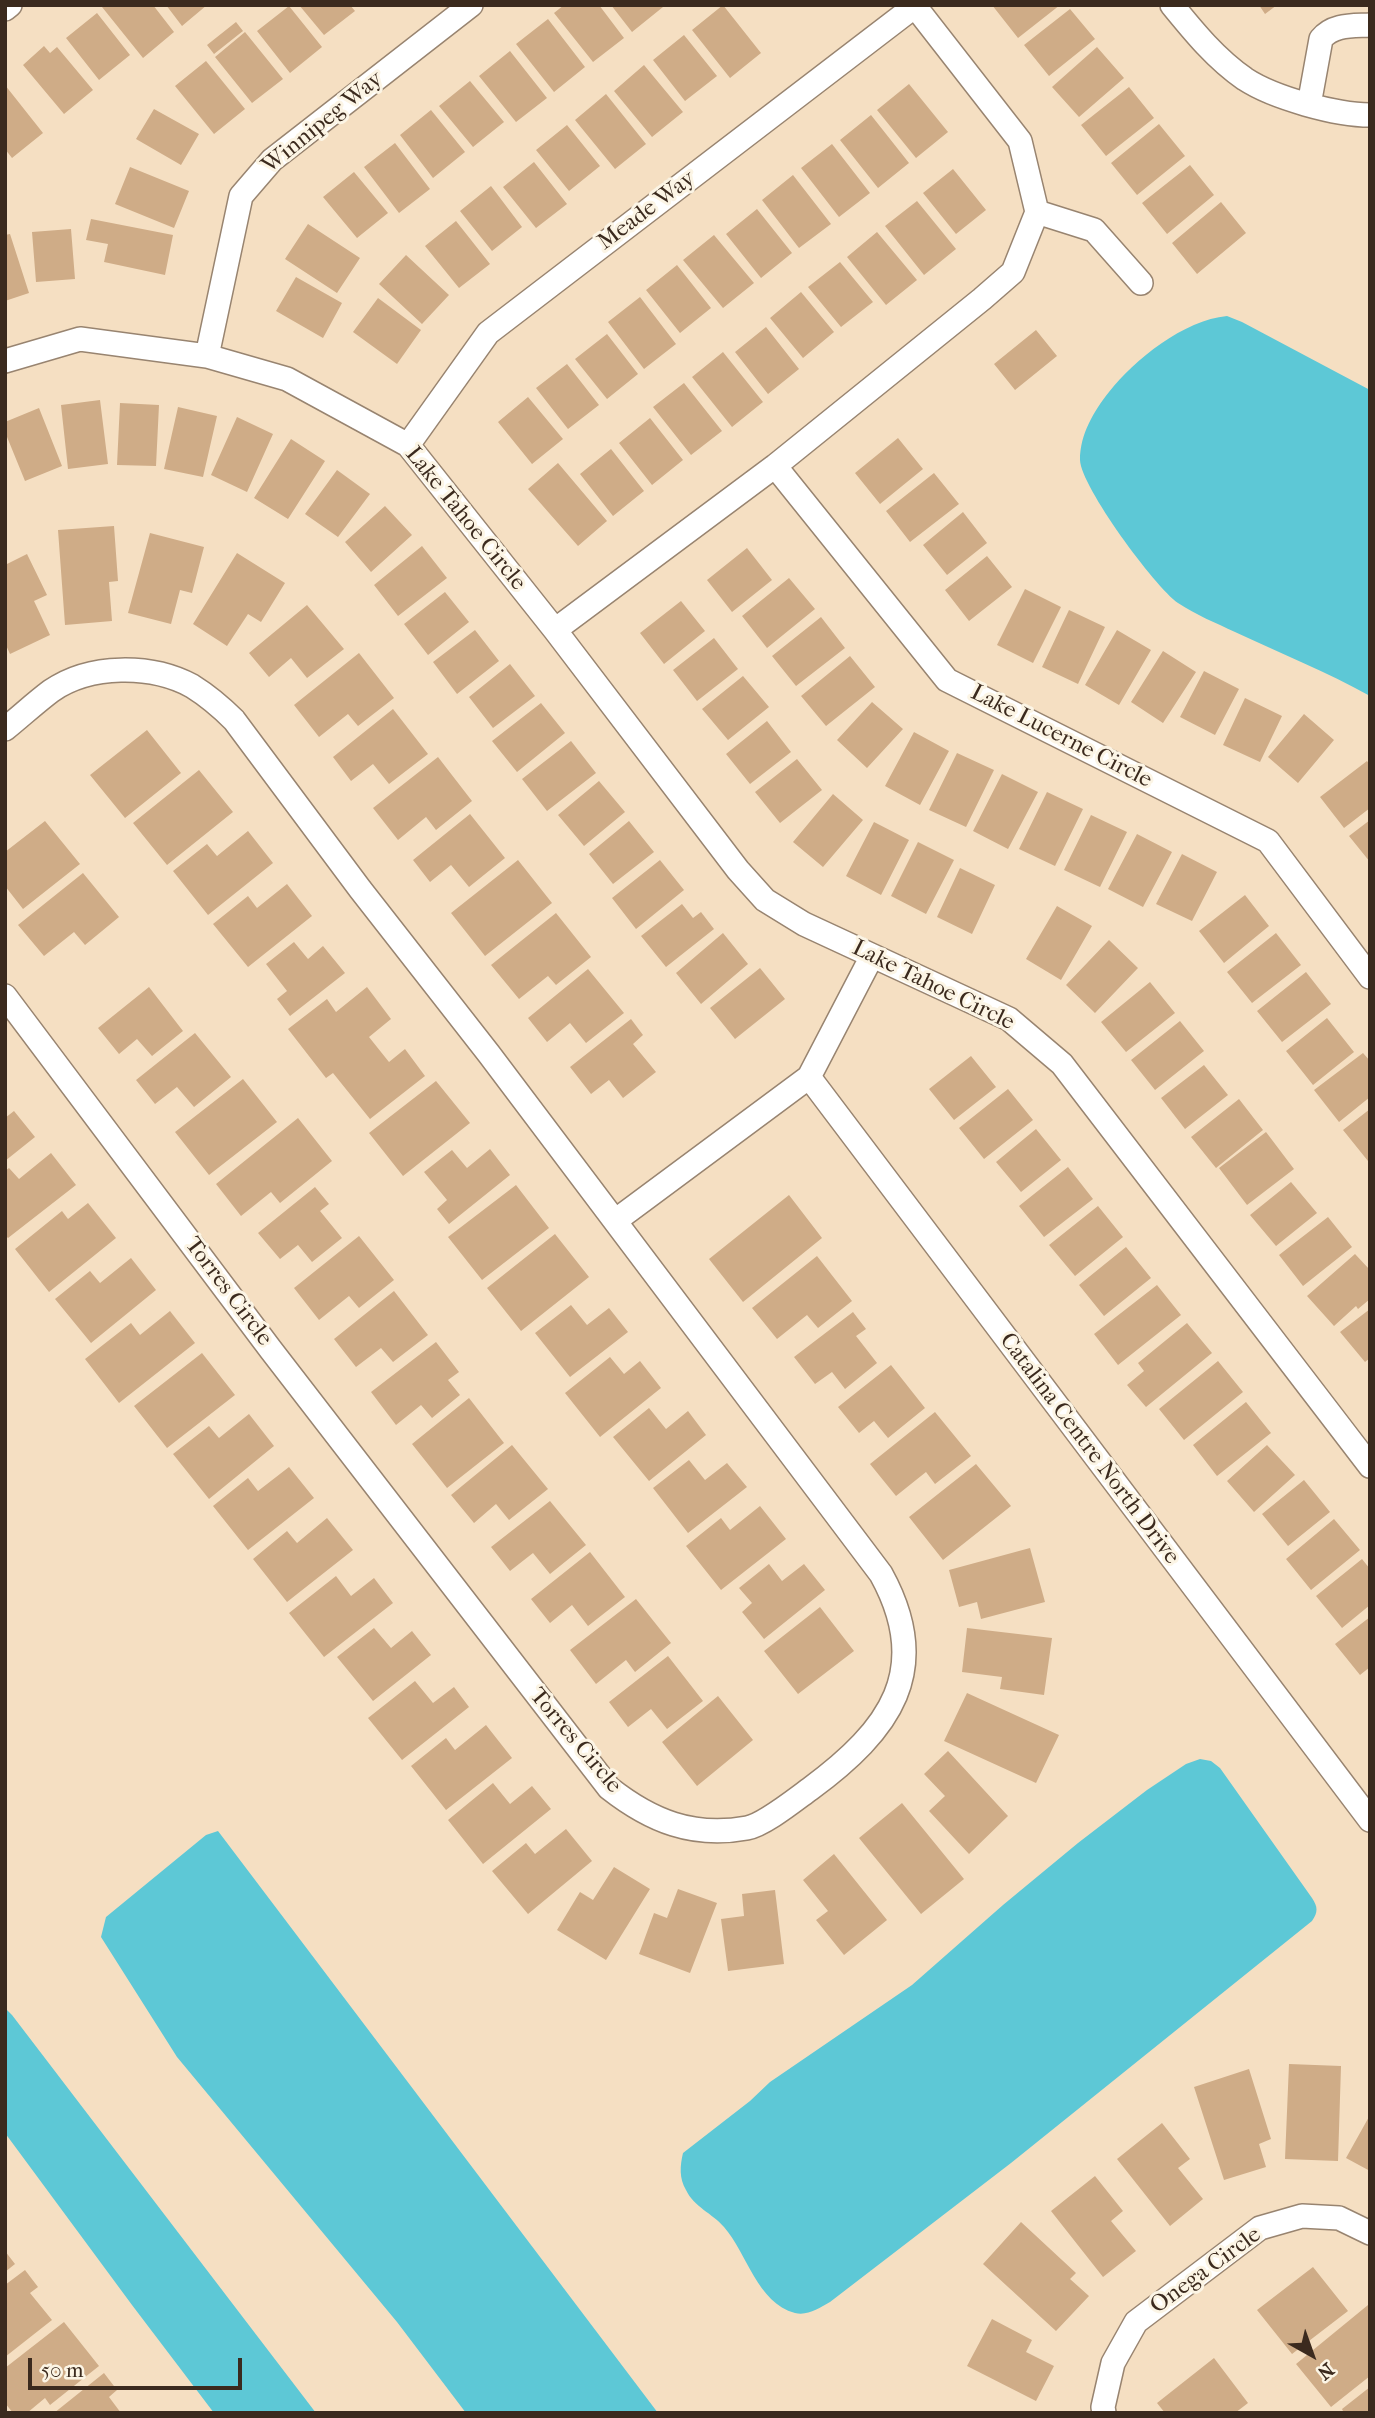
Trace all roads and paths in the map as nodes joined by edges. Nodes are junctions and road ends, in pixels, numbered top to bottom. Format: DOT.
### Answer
graph roads {
  1 [pos="10,5"];
  2 [pos="471,5"];
  3 [pos="1172,5"];
  4 [pos="915,6"];
  5 [pos="5,9"];
  6 [pos="1370,24"];
  7 [pos="1309,105"];
  8 [pos="1370,116"];
  9 [pos="1037,212"];
  10 [pos="1140,283"];
  11 [pos="207,356"];
  12 [pos="5,361"];
  13 [pos="408,445"];
  14 [pos="775,466"];
  15 [pos="555,630"];
  16 [pos="5,729"];
  17 [pos="872,956"];
  18 [pos="1370,977"];
  19 [pos="5,996"];
  20 [pos="808,1077"];
  21 [pos="615,1221"];
  22 [pos="1370,1466"];
  23 [pos="1370,1820"];
  24 [pos="1370,2233"];
  25 [pos="1104,2413"];
  1 -- 5 [label="street"];
  2 -- 11 [label="street, Winnipeg Way"];
  3 -- 7 [label="street"];
  4 -- 9 [label="street"];
  4 -- 13 [label="street, Meade Way"];
  6 -- 7 [label="street"];
  7 -- 8 [label="street"];
  9 -- 10 [label="street"];
  9 -- 14 [label="street"];
  11 -- 12 [label="street, Lake Tahoe Circle"];
  11 -- 13 [label="street, Lake Tahoe Circle"];
  13 -- 15 [label="street, Lake Tahoe Circle"];
  14 -- 15 [label="street"];
  14 -- 18 [label="street, Lake Lucerne Circle"];
  15 -- 17 [label="street, Lake Tahoe Circle"];
  16 -- 21 [label="street, Torres Circle"];
  17 -- 20 [label="street"];
  17 -- 22 [label="street, Lake Tahoe Circle"];
  19 -- 21 [label="street, Torres Circle"];
  20 -- 21 [label="street"];
  20 -- 23 [label="street, Catalina Centre North Drive"];
  24 -- 25 [label="street, Onega Circle"];
}
